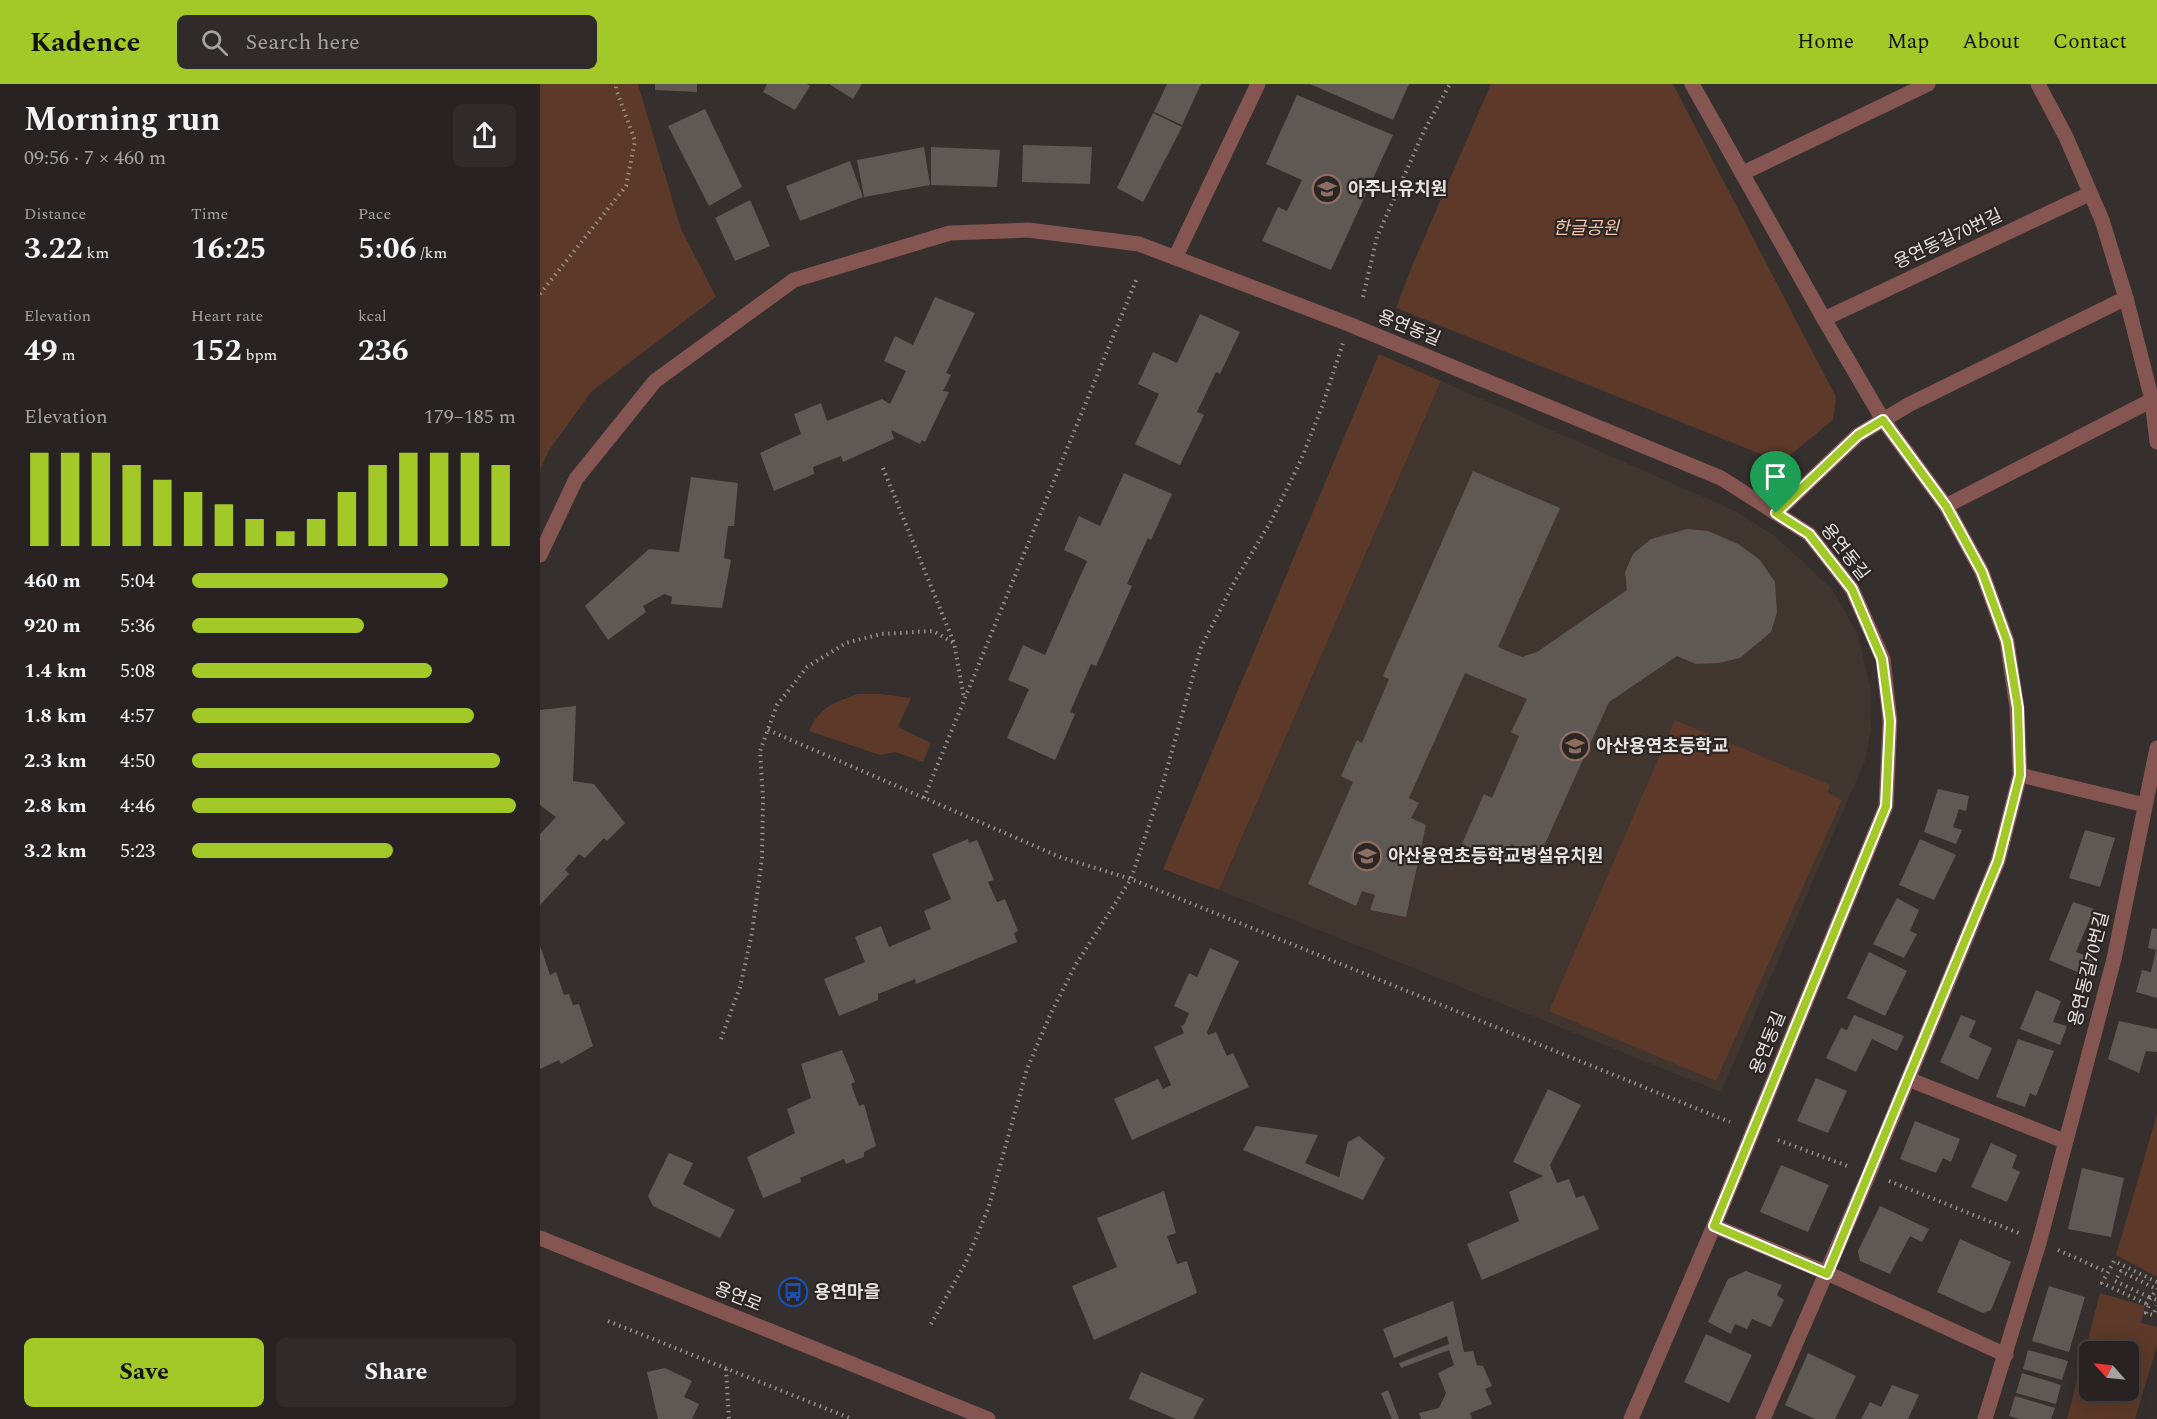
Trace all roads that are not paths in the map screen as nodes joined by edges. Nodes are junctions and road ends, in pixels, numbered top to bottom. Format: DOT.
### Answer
graph roads {
  1 [pos="1258,84"];
  2 [pos="1692,84"];
  3 [pos="1928,84"];
  4 [pos="2038,84"];
  5 [pos="1743,173"];
  6 [pos="2089,194"];
  7 [pos="1175,258"];
  8 [pos="2126,298"];
  9 [pos="1824,319"];
  10 [pos="2152,400"];
  11 [pos="1883,420"];
  12 [pos="2157,442"];
  13 [pos="1946,506"];
  14 [pos="1776,513"];
  15 [pos="540,555"];
  16 [pos="2157,748"];
  17 [pos="2020,775"];
  18 [pos="2145,805"];
  19 [pos="1908,1079"];
  20 [pos="2064,1141"];
  21 [pos="1714,1226"];
  22 [pos="540,1238"];
  23 [pos="1827,1274"];
  24 [pos="2006,1354"];
  25 [pos="988,1419"];
  26 [pos="1631,1419"];
  27 [pos="1763,1419"];
  28 [pos="1985,1419"];
  1 -- 7 [label="street"];
  2 -- 5 [label="street"];
  3 -- 5 [label="street"];
  4 -- 6 [label="street"];
  5 -- 9 [label="street"];
  6 -- 8 [label="street"];
  6 -- 9 [label="street, 용연동길70번길"];
  7 -- 14 [label="street, 용연동길"];
  7 -- 15 [label="street, 용연동길"];
  8 -- 10 [label="street"];
  8 -- 11 [label="street"];
  9 -- 11 [label="street"];
  10 -- 12 [label="street"];
  10 -- 13 [label="street"];
  11 -- 13 [label="street"];
  11 -- 14 [label="street"];
  13 -- 17 [label="street"];
  14 -- 21 [label="street, 용연동길"];
  16 -- 18 [label="street, 용연동길70번길"];
  17 -- 18 [label="street"];
  17 -- 19 [label="street"];
  18 -- 20 [label="street, 용연동길70번길"];
  19 -- 20 [label="street"];
  19 -- 23 [label="street"];
  20 -- 24 [label="street, 용연동길70번길"];
  21 -- 23 [label="street"];
  21 -- 26 [label="street, 용연동길"];
  22 -- 25 [label="street, 용연로"];
  23 -- 24 [label="street"];
  23 -- 27 [label="street"];
  24 -- 28 [label="street, 용연동길70번길"];
}
